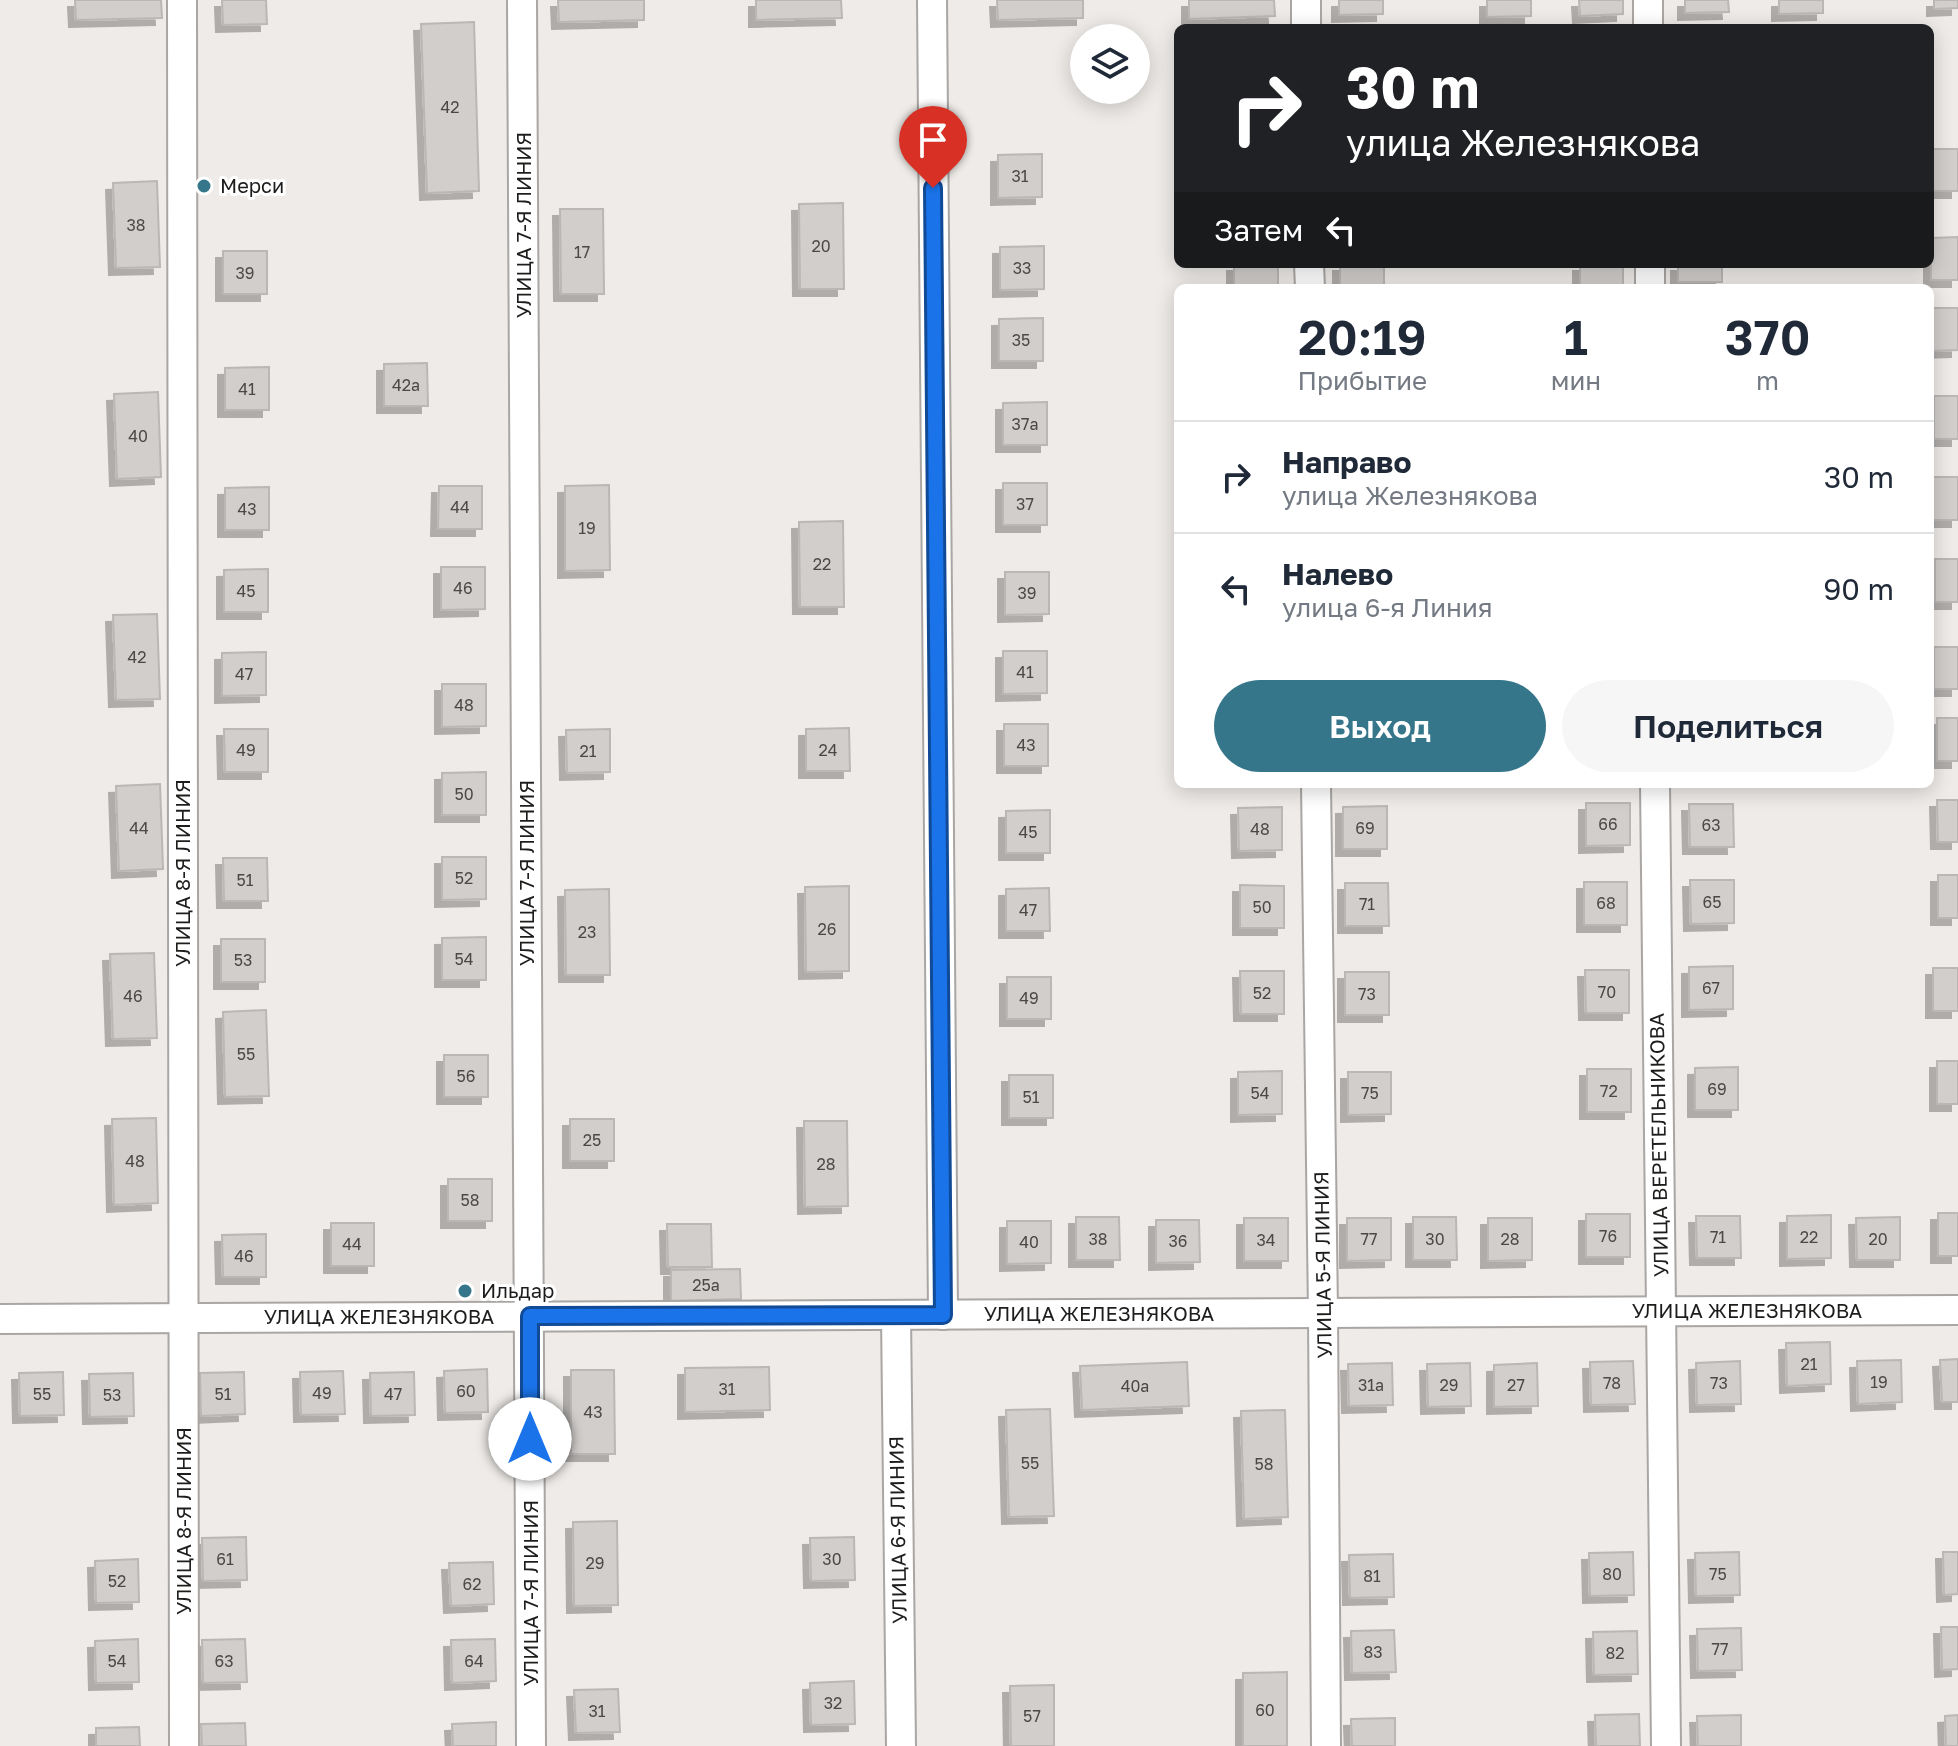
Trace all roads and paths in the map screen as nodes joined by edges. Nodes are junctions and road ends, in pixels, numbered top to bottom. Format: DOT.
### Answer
graph roads {
  1 [pos="182,0"];
  2 [pos="522,0"];
  3 [pos="932,0"];
  4 [pos="1306,0"];
  5 [pos="1648,0"];
  6 [pos="1306,24"];
  7 [pos="1648,24"];
  8 [pos="1316,788"];
  9 [pos="1655,788"];
  10 [pos="1958,1310"];
  11 [pos="1661,1311"];
  12 [pos="1323,1313"];
  13 [pos="896,1315"];
  14 [pos="943,1315"];
  15 [pos="530,1316"];
  16 [pos="184,1318"];
  17 [pos="0,1319"];
  18 [pos="184,1746"];
  19 [pos="531,1746"];
  20 [pos="901,1746"];
  21 [pos="1326,1746"];
  22 [pos="1666,1746"];
  1 -- 16 [label="street, УЛИЦА 8-Я ЛИНИЯ"];
  2 -- 15 [label="street, УЛИЦА 7-Я ЛИНИЯ"];
  3 -- 14 [label="street"];
  4 -- 6 [label="street"];
  5 -- 7 [label="street"];
  8 -- 12 [label="street, УЛИЦА 5-Я ЛИНИЯ"];
  9 -- 11 [label="street, УЛИЦА ВЕРЕТЕЛЬНИКОВА"];
  10 -- 11 [label="street, УЛИЦА ЖЕЛЕЗНЯКОВА"];
  11 -- 12 [label="street, УЛИЦА ЖЕЛЕЗНЯКОВА"];
  11 -- 22 [label="street, УЛИЦА ВЕРЕТЕЛЬНИКОВА"];
  12 -- 14 [label="street, УЛИЦА ЖЕЛЕЗНЯКОВА"];
  12 -- 21 [label="street, УЛИЦА 5-Я ЛИНИЯ"];
  13 -- 14 [label="street, УЛИЦА ЖЕЛЕЗНЯКОВА"];
  13 -- 15 [label="street, УЛИЦА ЖЕЛЕЗНЯКОВА"];
  13 -- 20 [label="street, УЛИЦА 6-Я ЛИНИЯ"];
  15 -- 16 [label="street, УЛИЦА ЖЕЛЕЗНЯКОВА"];
  15 -- 19 [label="street, УЛИЦА 7-Я ЛИНИЯ"];
  16 -- 17 [label="street, УЛИЦА ЖЕЛЕЗНЯКОВА"];
  16 -- 18 [label="street, УЛИЦА 8-Я ЛИНИЯ"];
}
